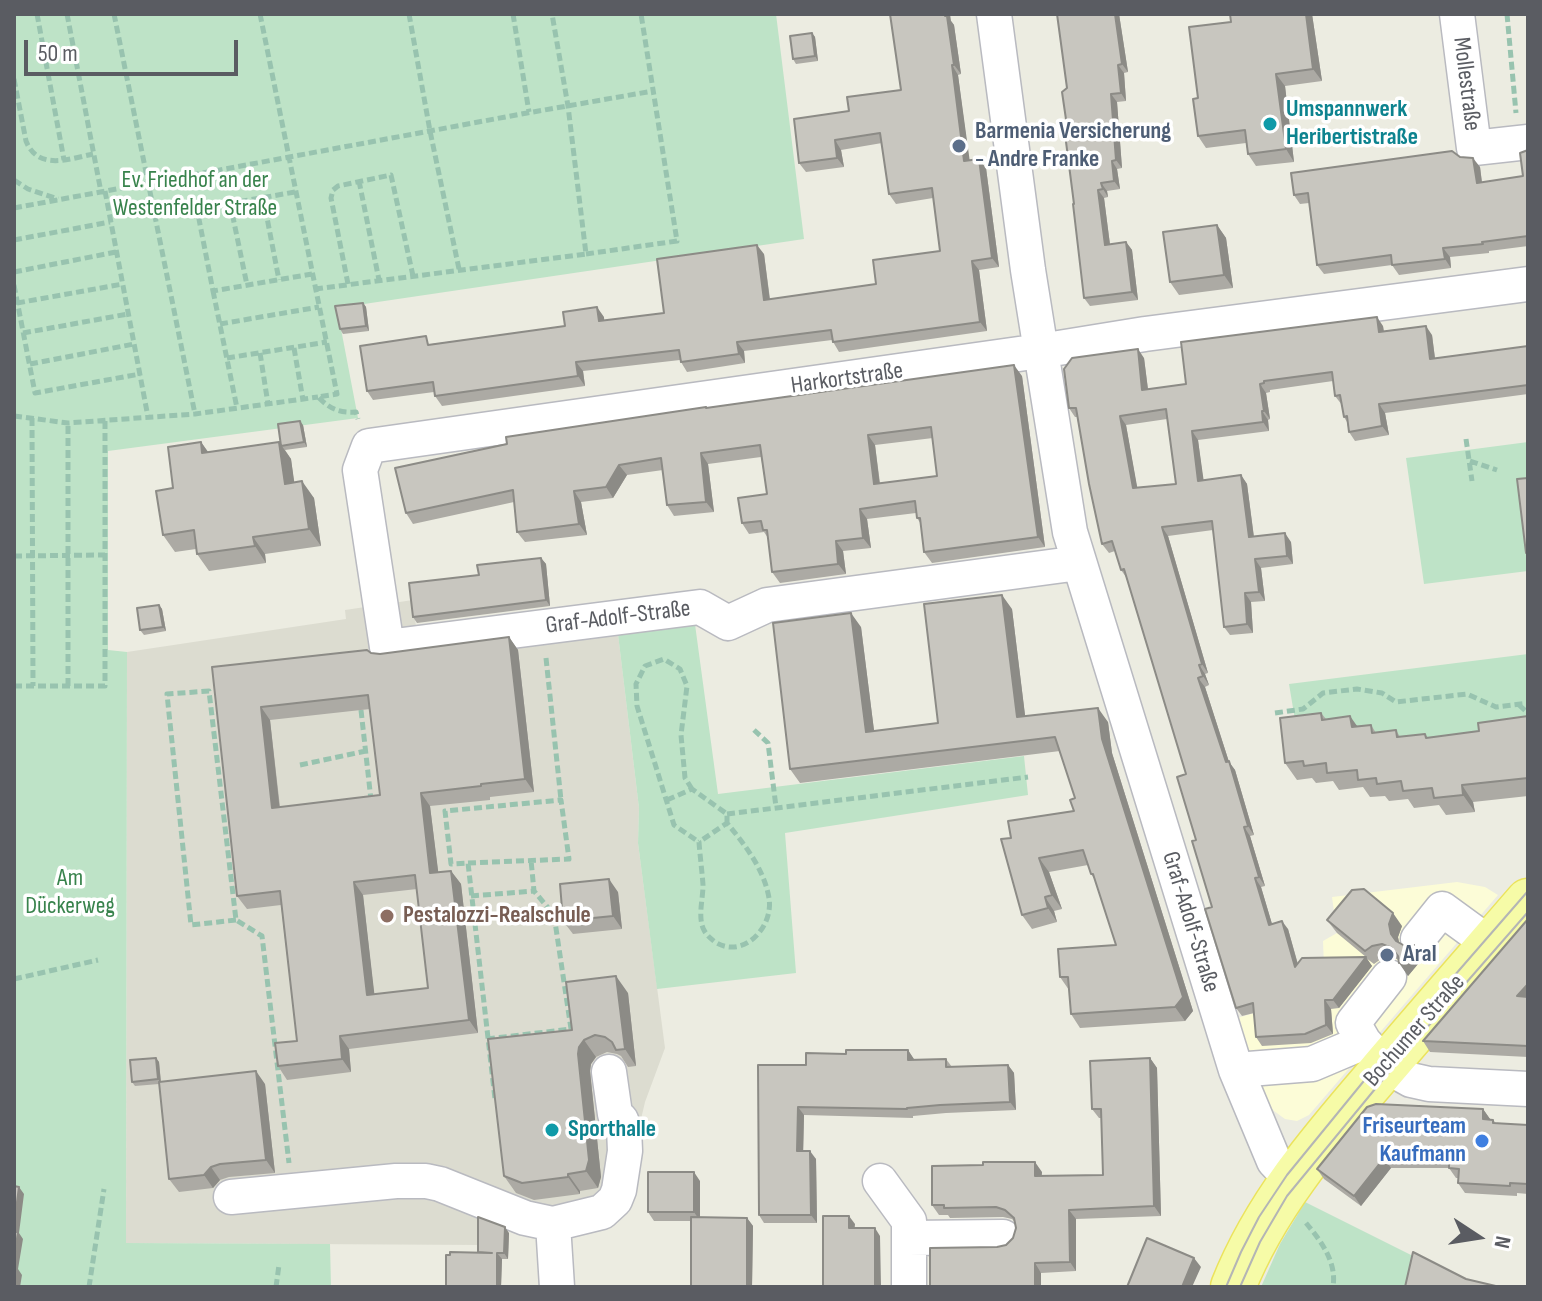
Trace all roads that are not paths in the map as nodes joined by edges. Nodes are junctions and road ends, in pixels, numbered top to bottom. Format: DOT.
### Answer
graph roads {
  1 [pos="994,14"];
  2 [pos="1457,14"];
  3 [pos="1523,142"];
  4 [pos="1528,284"];
  5 [pos="1040,351"];
  6 [pos="1079,563"];
  7 [pos="387,647"];
  8 [pos="1528,901"];
  9 [pos="1418,939"];
  10 [pos="1490,944"];
  11 [pos="1389,977"];
  12 [pos="1375,1054"];
  13 [pos="1236,1070"];
  14 [pos="609,1072"];
  15 [pos="1528,1089"];
  16 [pos="880,1181"];
  17 [pos="1284,1192"];
  18 [pos="231,1197"];
  19 [pos="553,1224"];
  20 [pos="1003,1237"];
  21 [pos="909,1238"];
  22 [pos="557,1287"];
  23 [pos="909,1287"];
  24 [pos="1233,1287"];
  1 -- 5 [label="street, Graf-Adolf-Straße"];
  2 -- 3 [label="street, Mollestraße"];
  4 -- 5 [label="street, Harkortstraße"];
  5 -- 6 [label="street, Graf-Adolf-Straße"];
  5 -- 7 [label="street, Harkortstraße"];
  6 -- 7 [label="street, Graf-Adolf-Straße"];
  6 -- 13 [label="street, Graf-Adolf-Straße"];
  8 -- 10 [label="main road, Bochumer Straße"];
  9 -- 10 [label="street"];
  10 -- 12 [label="main road, Bochumer Straße"];
  11 -- 12 [label="street"];
  12 -- 13 [label="street"];
  12 -- 15 [label="street"];
  12 -- 17 [label="main road, Bochumer Straße"];
  13 -- 17 [label="street, Graf-Adolf-Straße"];
  14 -- 19 [label="street"];
  16 -- 21 [label="street"];
  17 -- 24 [label="main road, Bochumer Straße"];
  18 -- 19 [label="street"];
  19 -- 22 [label="street"];
  20 -- 21 [label="street"];
  21 -- 23 [label="street"];
}
